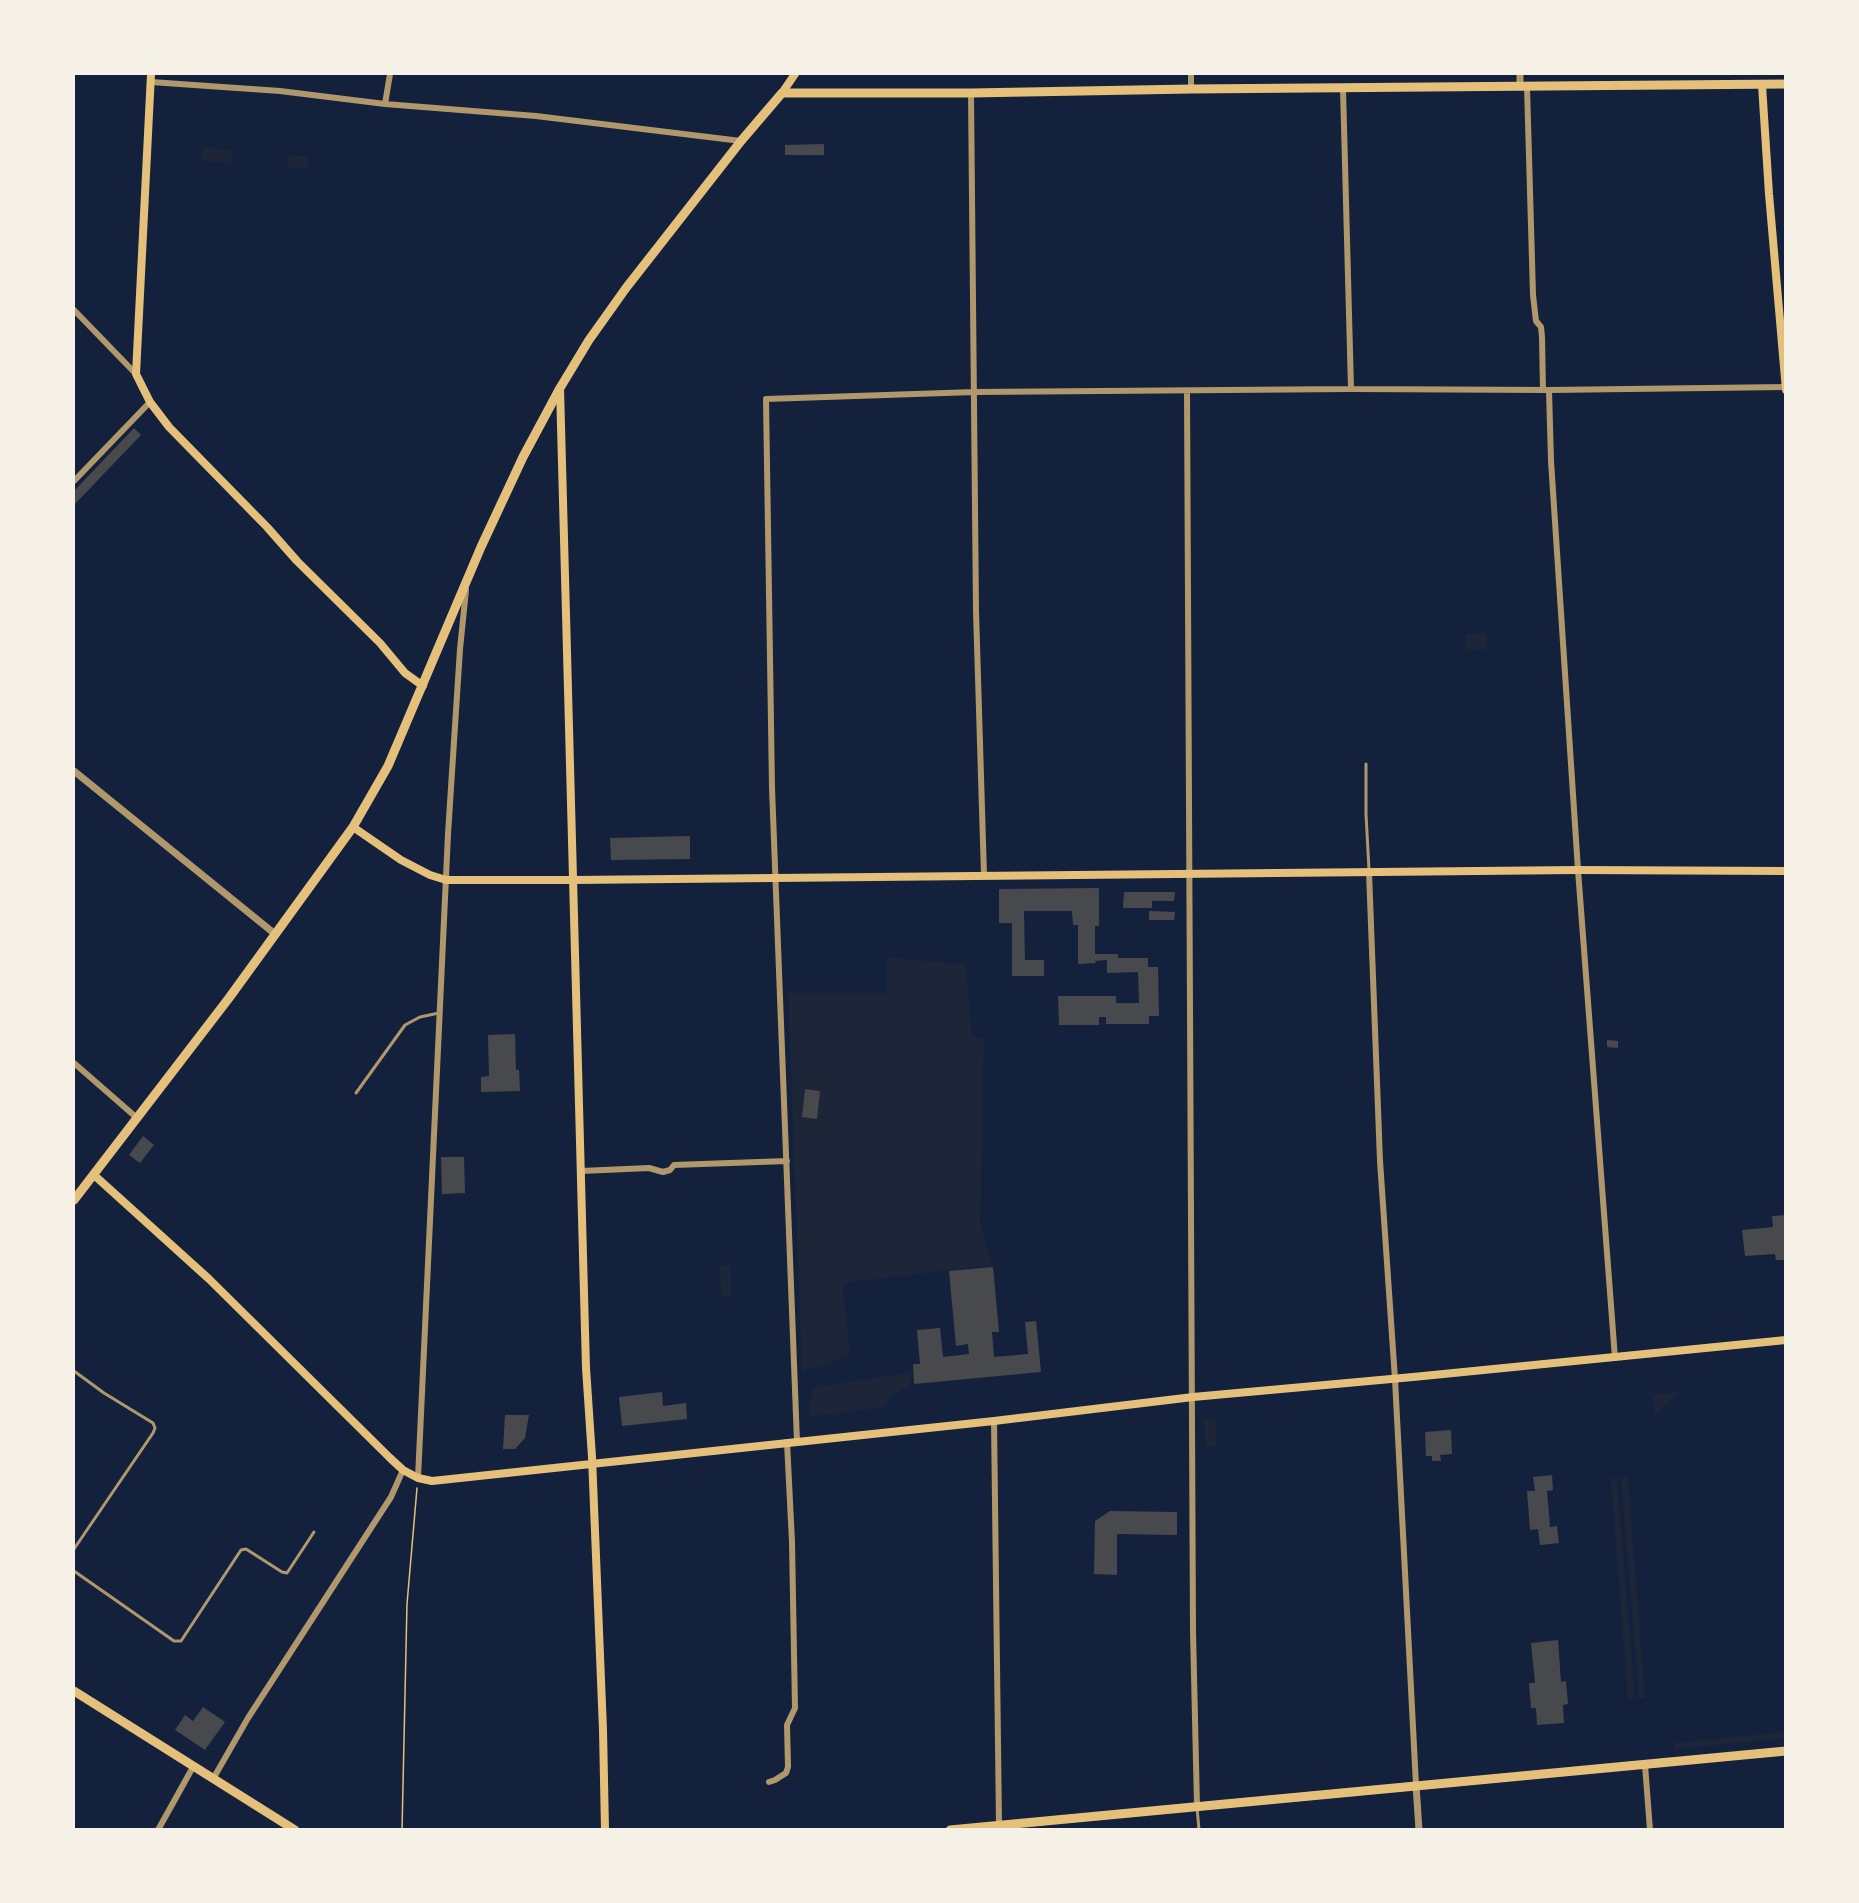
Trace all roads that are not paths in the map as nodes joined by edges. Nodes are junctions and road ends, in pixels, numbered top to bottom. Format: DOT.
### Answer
graph roads {
  1 [pos="390,74"];
  2 [pos="795,74"];
  3 [pos="1191,74"];
  4 [pos="1520,74"];
  5 [pos="151,78"];
  6 [pos="1762,84"];
  7 [pos="1785,84"];
  8 [pos="1524,87"];
  9 [pos="1191,89"];
  10 [pos="1343,89"];
  11 [pos="782,93"];
  12 [pos="971,93"];
  13 [pos="385,104"];
  14 [pos="741,141"];
  15 [pos="74,310"];
  16 [pos="136,374"];
  17 [pos="560,388"];
  18 [pos="1785,388"];
  19 [pos="1351,389"];
  20 [pos="1546,390"];
  21 [pos="1187,391"];
  22 [pos="975,392"];
  23 [pos="150,402"];
  24 [pos="74,481"];
  25 [pos="466,581"];
  26 [pos="423,686"];
  27 [pos="1366,764"];
  28 [pos="74,771"];
  29 [pos="353,827"];
  30 [pos="1578,870"];
  31 [pos="1785,870"];
  32 [pos="1370,872"];
  33 [pos="1191,873"];
  34 [pos="984,875"];
  35 [pos="776,877"];
  36 [pos="446,880"];
  37 [pos="573,880"];
  38 [pos="275,934"];
  39 [pos="439,1013"];
  40 [pos="74,1064"];
  41 [pos="356,1093"];
  42 [pos="137,1118"];
  43 [pos="787,1161"];
  44 [pos="581,1171"];
  45 [pos="94,1175"];
  46 [pos="74,1200"];
  47 [pos="1785,1340"];
  48 [pos="1615,1358"];
  49 [pos="74,1371"];
  50 [pos="1395,1379"];
  51 [pos="1193,1397"];
  52 [pos="994,1421"];
  53 [pos="787,1442"];
  54 [pos="797,1442"];
  55 [pos="592,1464"];
  56 [pos="403,1470"];
  57 [pos="417,1478"];
  58 [pos="314,1532"];
  59 [pos="74,1549"];
  60 [pos="74,1570"];
  61 [pos="74,1691"];
  62 [pos="1785,1751"];
  63 [pos="1645,1765"];
  64 [pos="193,1767"];
  65 [pos="213,1779"];
  66 [pos="769,1782"];
  67 [pos="1416,1785"];
  68 [pos="1197,1806"];
  69 [pos="999,1827"];
  70 [pos="158,1830"];
  71 [pos="295,1830"];
  72 [pos="604,1830"];
  73 [pos="950,1830"];
  74 [pos="1199,1830"];
  75 [pos="1419,1830"];
  76 [pos="1650,1830"];
  1 -- 13 [label="street"];
  2 -- 11 [label="main road"];
  3 -- 9 [label="street"];
  4 -- 8 [label="street"];
  5 -- 13 [label="street"];
  5 -- 16 [label="main road"];
  6 -- 7 [label="main road"];
  6 -- 8 [label="main road"];
  6 -- 18 [label="main road"];
  8 -- 10 [label="main road"];
  8 -- 20 [label="street"];
  9 -- 10 [label="main road"];
  9 -- 12 [label="main road"];
  10 -- 19 [label="street"];
  11 -- 12 [label="main road"];
  11 -- 14 [label="main road"];
  12 -- 22 [label="street"];
  13 -- 14 [label="street"];
  14 -- 17 [label="main road"];
  15 -- 16 [label="street"];
  16 -- 23 [label="main road"];
  17 -- 25 [label="main road"];
  17 -- 37 [label="main road"];
  18 -- 20 [label="street"];
  19 -- 20 [label="street"];
  19 -- 21 [label="street"];
  20 -- 30 [label="street"];
  21 -- 22 [label="street"];
  21 -- 33 [label="street"];
  22 -- 34 [label="street"];
  22 -- 35 [label="street"];
  23 -- 24 [label="street"];
  23 -- 26 [label="main road"];
  25 -- 26 [label="main road"];
  25 -- 36 [label="street"];
  26 -- 29 [label="main road"];
  27 -- 32 [label="lane"];
  28 -- 38 [label="street"];
  29 -- 36 [label="main road"];
  29 -- 38 [label="main road"];
  30 -- 31 [label="main road"];
  30 -- 32 [label="main road"];
  30 -- 48 [label="street"];
  32 -- 33 [label="main road"];
  32 -- 50 [label="street"];
  33 -- 34 [label="main road"];
  33 -- 51 [label="street"];
  34 -- 35 [label="main road"];
  35 -- 37 [label="main road"];
  35 -- 43 [label="street"];
  36 -- 37 [label="main road"];
  36 -- 39 [label="street"];
  37 -- 44 [label="main road"];
  38 -- 42 [label="main road"];
  39 -- 41 [label="lane"];
  39 -- 57 [label="street"];
  40 -- 42 [label="street"];
  42 -- 45 [label="main road"];
  43 -- 44 [label="street"];
  43 -- 54 [label="street"];
  44 -- 55 [label="main road"];
  45 -- 46 [label="main road"];
  45 -- 56 [label="main road"];
  47 -- 48 [label="main road"];
  48 -- 50 [label="main road"];
  49 -- 59 [label="lane"];
  50 -- 51 [label="main road"];
  50 -- 67 [label="street"];
  51 -- 52 [label="main road"];
  51 -- 68 [label="street"];
  52 -- 54 [label="main road"];
  52 -- 69 [label="street"];
  53 -- 54 [label="main road"];
  53 -- 55 [label="main road"];
  53 -- 66 [label="street"];
  55 -- 57 [label="main road"];
  55 -- 72 [label="main road"];
  56 -- 57 [label="main road"];
  56 -- 65 [label="street"];
  58 -- 60 [label="lane"];
  61 -- 64 [label="main road"];
  62 -- 63 [label="main road"];
  63 -- 67 [label="main road"];
  63 -- 76 [label="street"];
  64 -- 65 [label="main road"];
  64 -- 70 [label="street"];
  65 -- 71 [label="main road"];
  67 -- 68 [label="main road"];
  67 -- 75 [label="street"];
  68 -- 69 [label="main road"];
  68 -- 74 [label="lane"];
  69 -- 73 [label="main road"];
}
